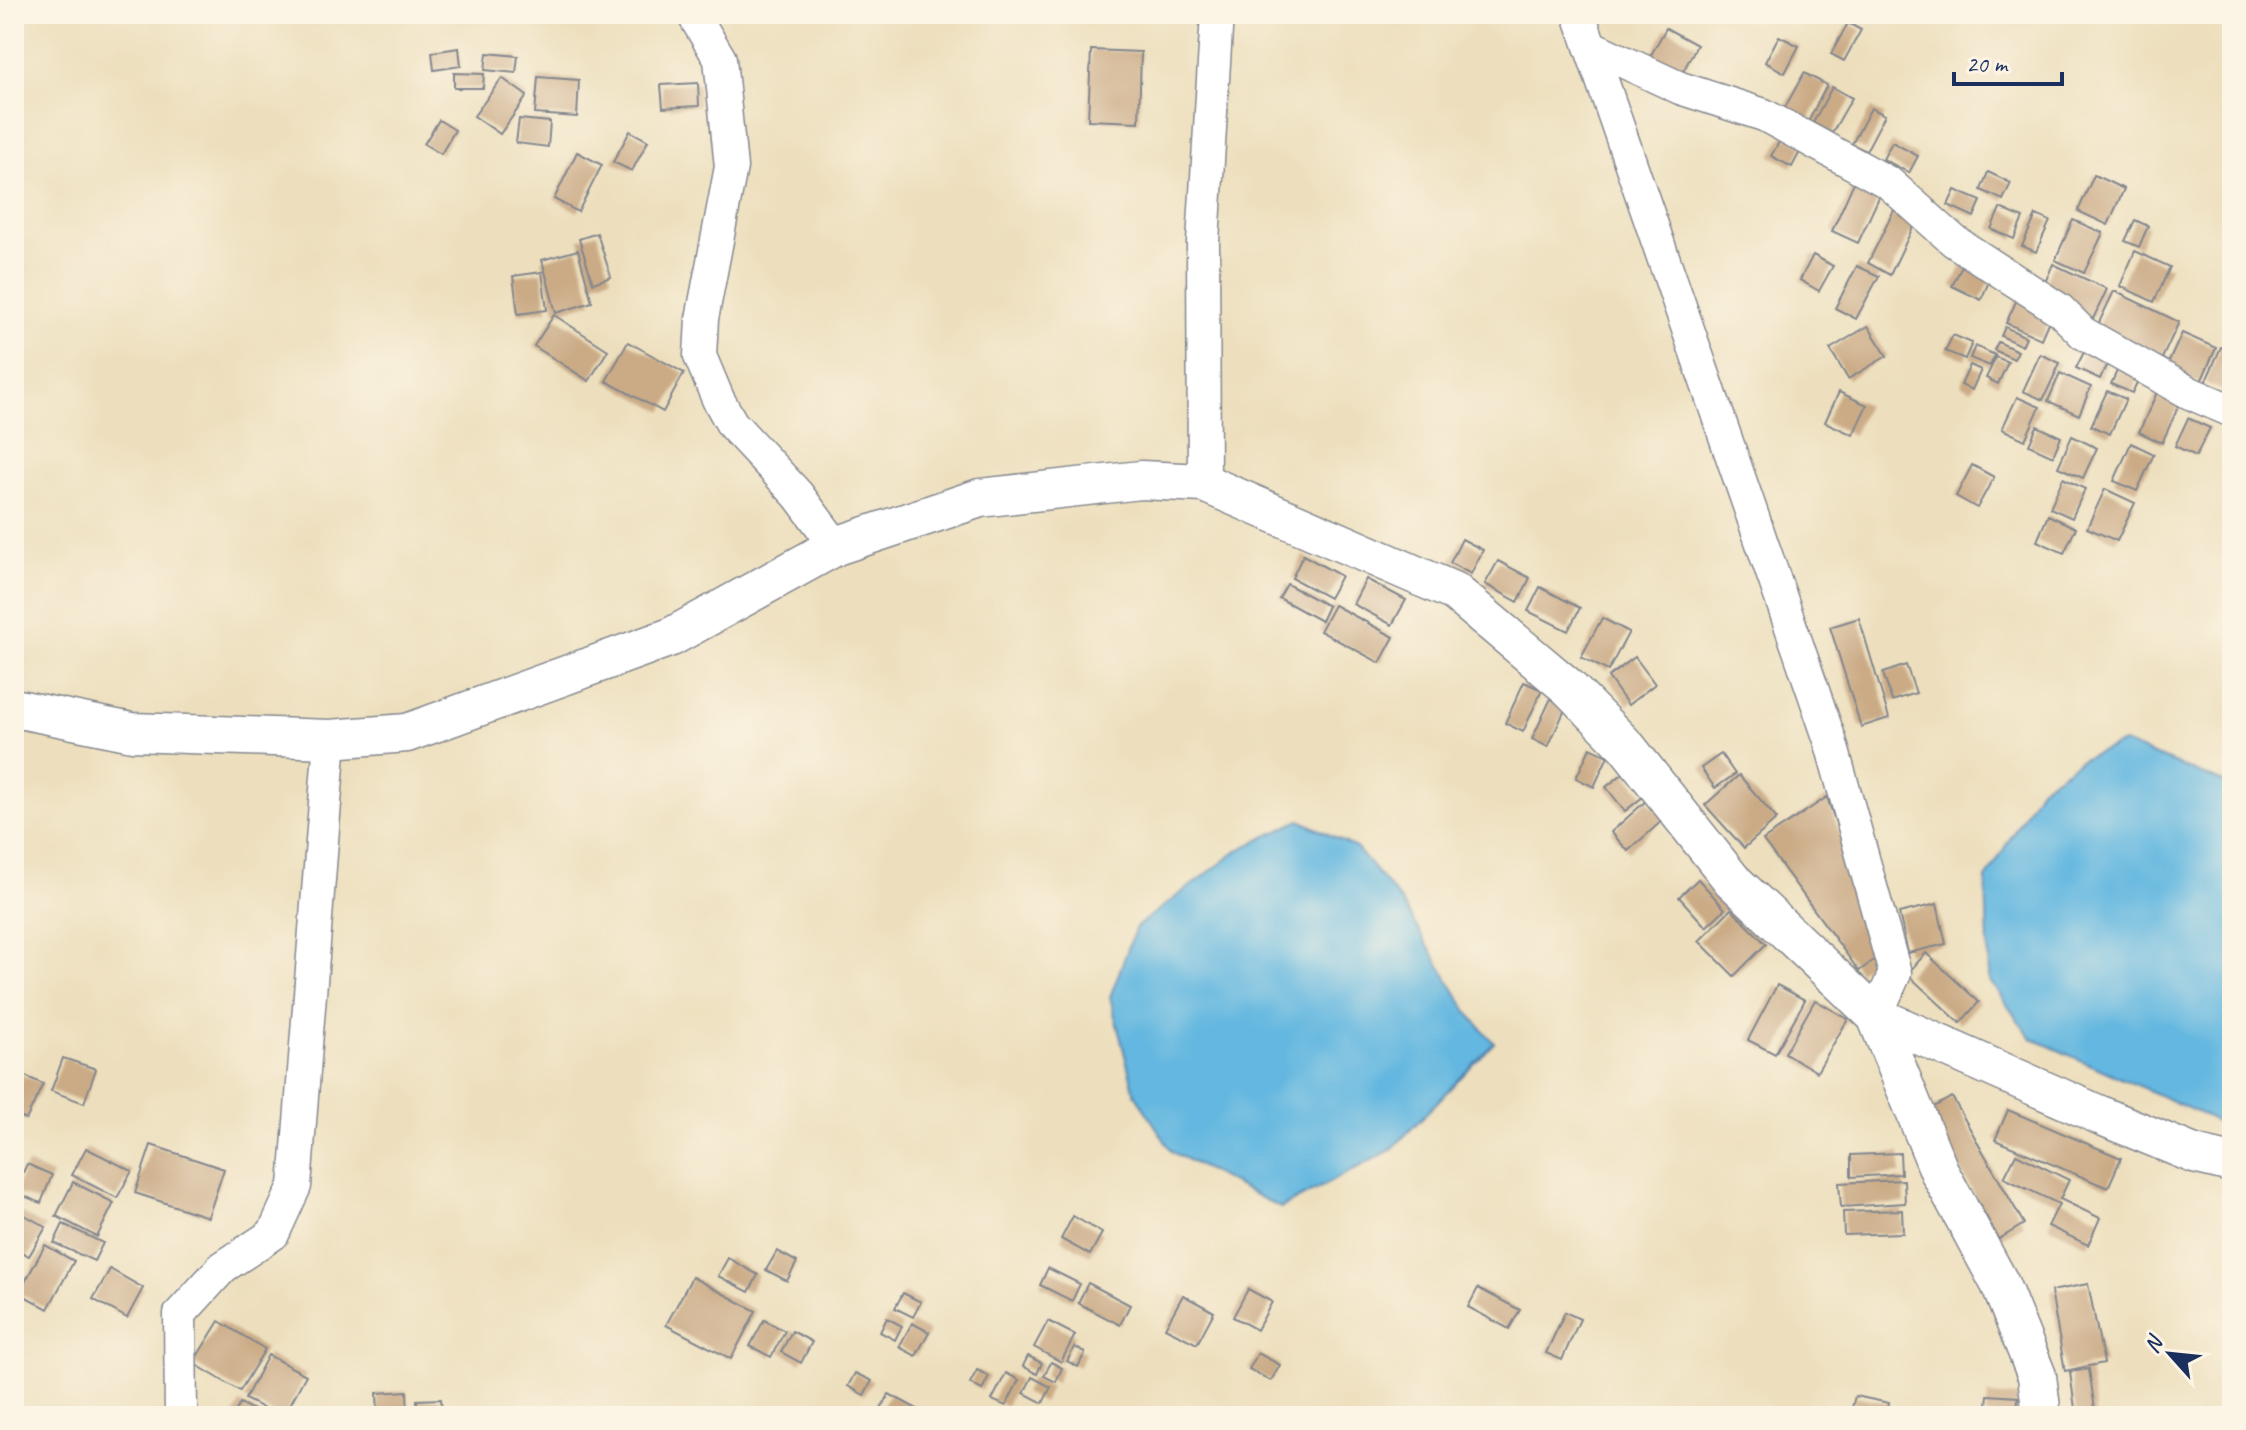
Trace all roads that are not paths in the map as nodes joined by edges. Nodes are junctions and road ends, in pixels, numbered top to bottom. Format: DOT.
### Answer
graph roads {
  1 [pos="693,14"];
  2 [pos="1217,14"];
  3 [pos="1579,14"];
  4 [pos="1590,46"];
  5 [pos="2232,411"];
  6 [pos="1204,483"];
  7 [pos="836,546"];
  8 [pos="14,708"];
  9 [pos="330,739"];
  10 [pos="1876,1016"];
  11 [pos="2232,1163"];
  12 [pos="181,1416"];
  13 [pos="2042,1416"];
  1 -- 7 [label="street"];
  2 -- 6 [label="street"];
  3 -- 4 [label="street"];
  4 -- 5 [label="street"];
  4 -- 10 [label="street"];
  6 -- 7 [label="street"];
  6 -- 10 [label="street"];
  7 -- 9 [label="street"];
  8 -- 9 [label="street"];
  9 -- 12 [label="street"];
  10 -- 11 [label="street"];
  10 -- 13 [label="street"];
}
